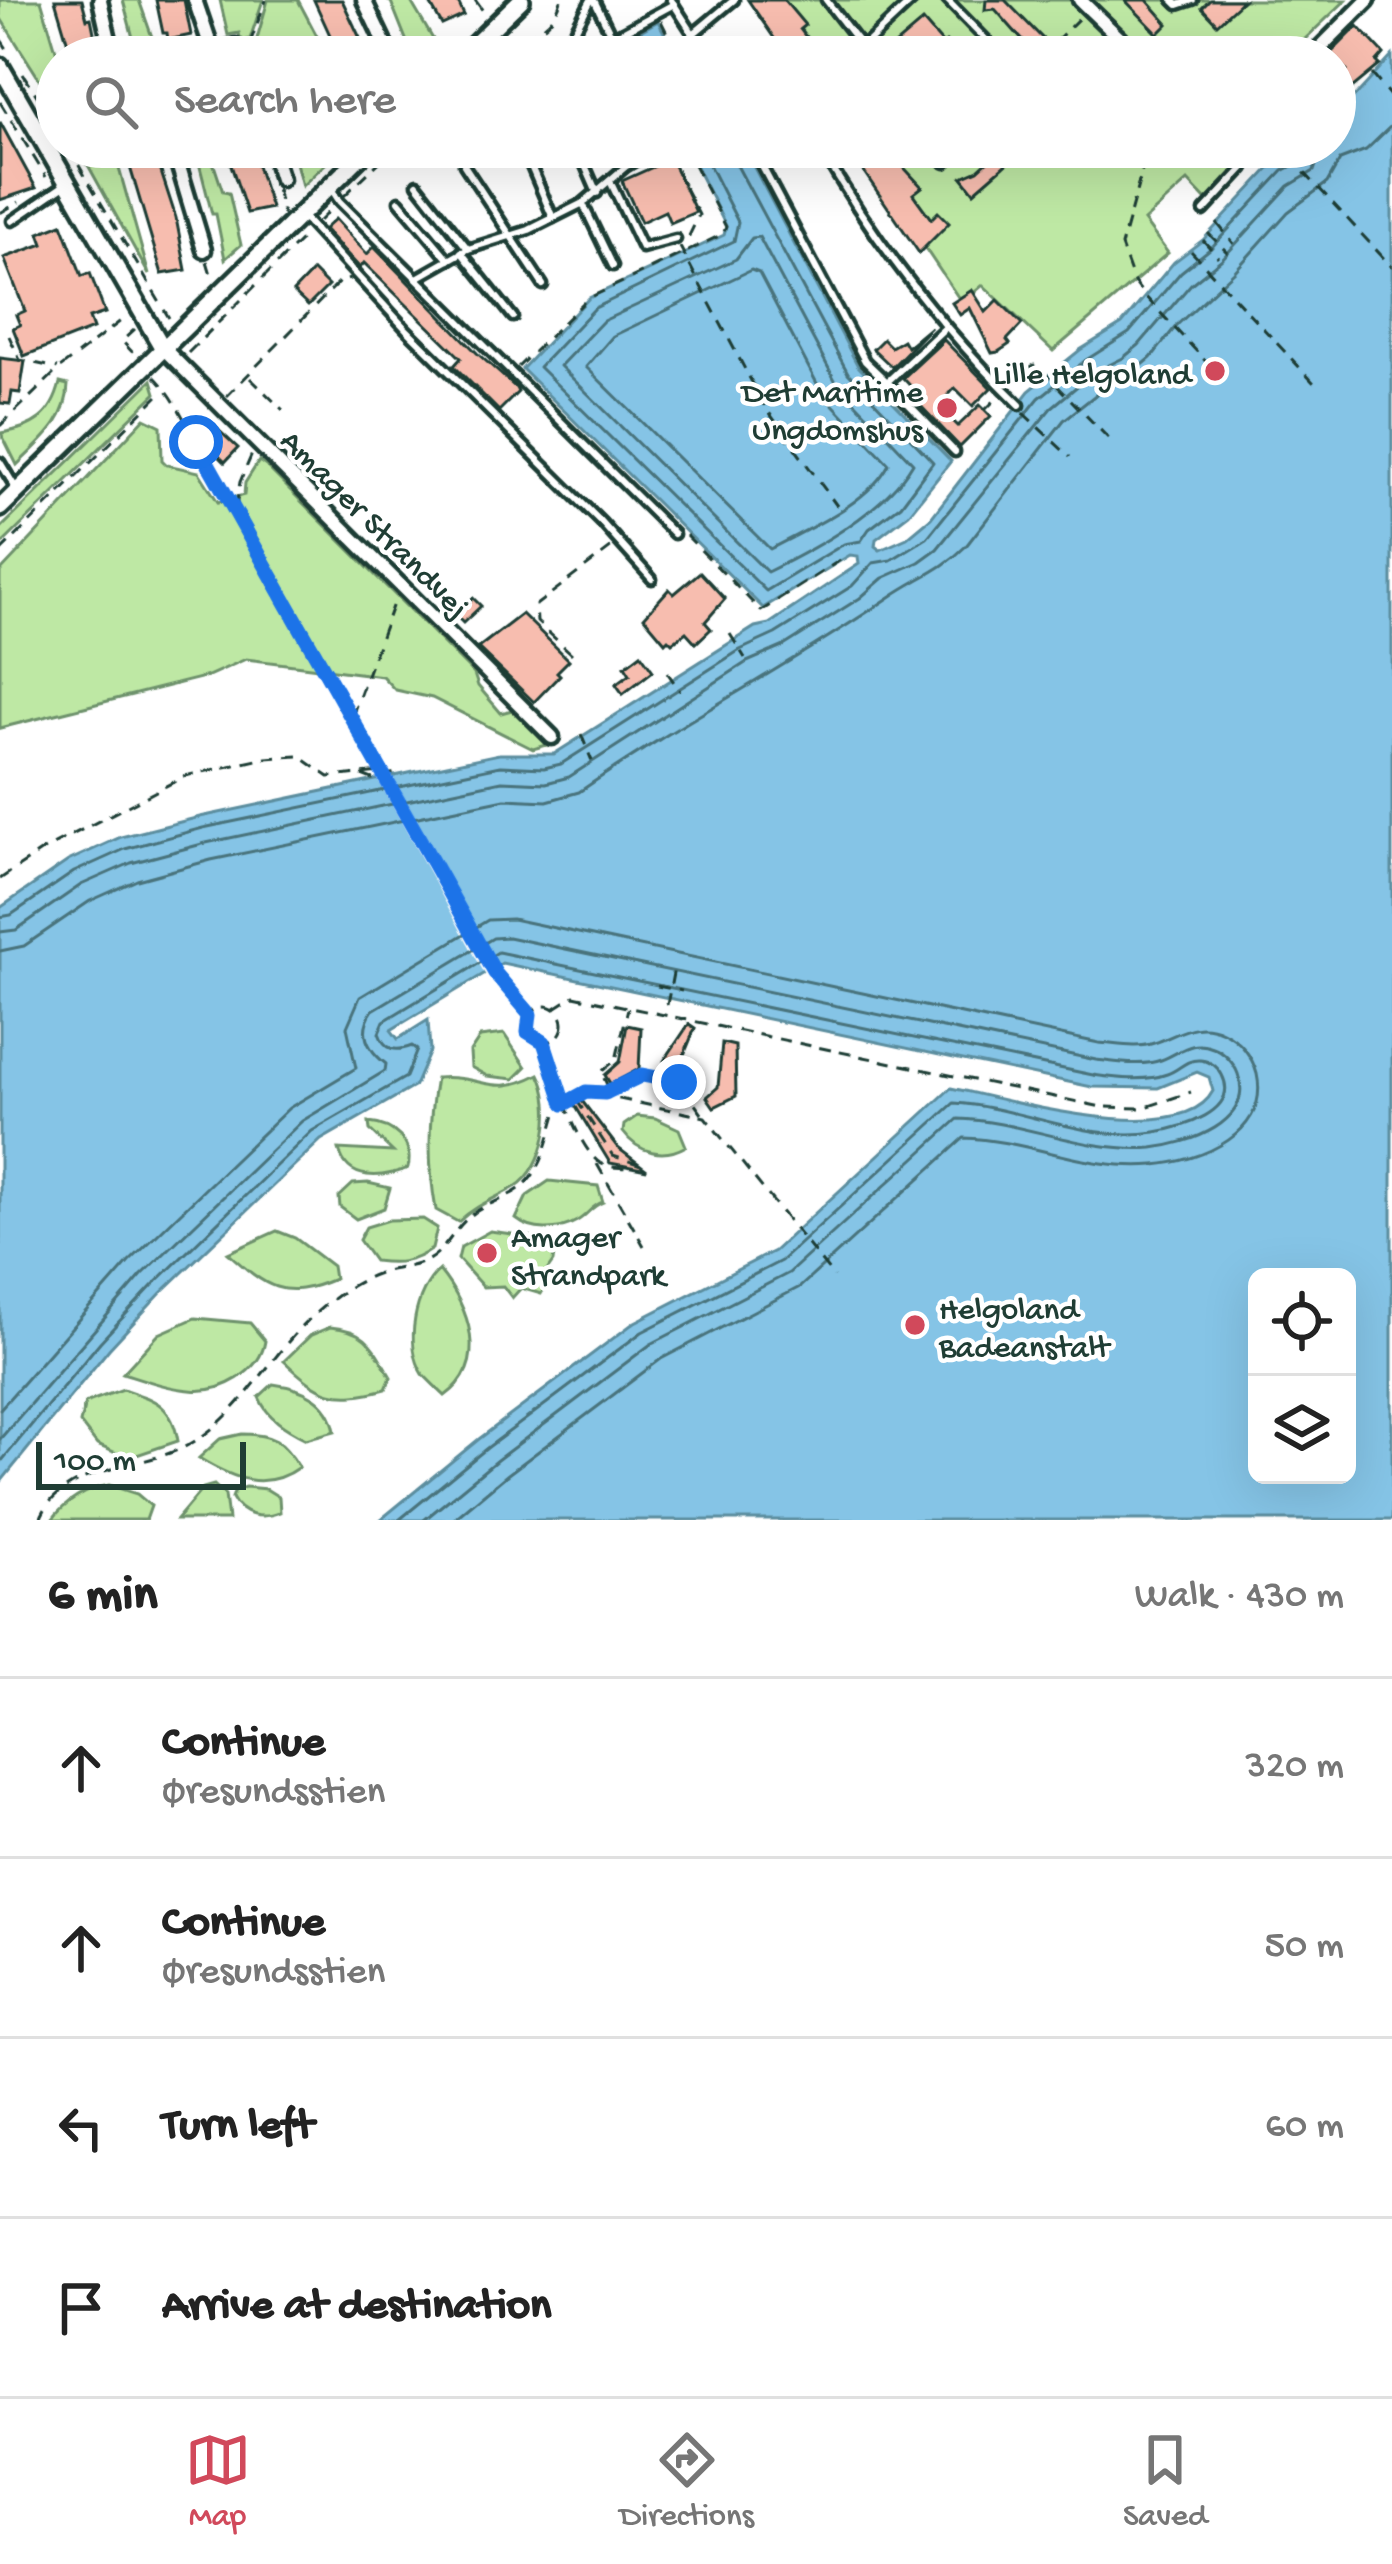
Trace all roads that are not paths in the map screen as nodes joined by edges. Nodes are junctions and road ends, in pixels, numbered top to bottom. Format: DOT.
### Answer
graph roads {
  1 [pos="100,0"];
  2 [pos="195,0"];
  3 [pos="364,0"];
  4 [pos="521,0"];
  5 [pos="593,0"];
  6 [pos="734,0"];
  7 [pos="826,0"];
  8 [pos="914,0"];
  9 [pos="947,0"];
  10 [pos="1173,0"];
  11 [pos="1193,0"];
  12 [pos="1368,0"];
  13 [pos="672,2"];
  14 [pos="1084,4"];
  15 [pos="693,34"];
  16 [pos="108,36"];
  17 [pos="207,36"];
  18 [pos="381,36"];
  19 [pos="484,36"];
  20 [pos="569,36"];
  21 [pos="615,36"];
  22 [pos="854,36"];
  23 [pos="874,36"];
  24 [pos="982,36"];
  25 [pos="1117,36"];
  26 [pos="1332,36"];
  27 [pos="5,61"];
  28 [pos="36,105"];
  29 [pos="64,168"];
  30 [pos="179,168"];
  31 [pos="278,168"];
  32 [pos="354,168"];
  33 [pos="467,168"];
  34 [pos="532,168"];
  35 [pos="586,168"];
  36 [pos="624,168"];
  37 [pos="763,168"];
  38 [pos="832,168"];
  39 [pos="1244,168"];
  40 [pos="281,179"];
  41 [pos="610,181"];
  42 [pos="69,182"];
  43 [pos="417,184"];
  44 [pos="597,193"];
  45 [pos="334,194"];
  46 [pos="399,201"];
  47 [pos="583,202"];
  48 [pos="1204,211"];
  49 [pos="301,214"];
  50 [pos="553,218"];
  51 [pos="12,221"];
  52 [pos="514,235"];
  53 [pos="676,239"];
  54 [pos="204,250"];
  55 [pos="465,250"];
  56 [pos="449,260"];
  57 [pos="613,266"];
  58 [pos="417,278"];
  59 [pos="543,285"];
  60 [pos="513,317"];
  61 [pos="946,327"];
  62 [pos="162,347"];
  63 [pos="887,382"];
  64 [pos="1019,407"];
  65 [pos="955,452"];
  66 [pos="0,464"];
  67 [pos="17,490"];
  68 [pos="0,508"];
  69 [pos="677,532"];
  70 [pos="652,579"];
  71 [pos="552,737"];
  1 -- 16 [label="street"];
  2 -- 17 [label="street"];
  3 -- 18 [label="street"];
  4 -- 19 [label="street"];
  5 -- 20 [label="lane"];
  5 -- 21 [label="lane"];
  6 -- 15 [label="lane"];
  7 -- 22 [label="lane"];
  8 -- 23 [label="lane"];
  9 -- 24 [label="lane"];
  10 -- 11 [label="lane"];
  12 -- 26 [label="street"];
  13 -- 15 [label="lane"];
  13 -- 21 [label="lane"];
  14 -- 25 [label="street"];
  27 -- 28 [label="street"];
  29 -- 42 [label="street"];
  30 -- 54 [label="street"];
  31 -- 40 [label="street"];
  32 -- 45 [label="street"];
  33 -- 52 [label="lane"];
  34 -- 50 [label="lane"];
  35 -- 44 [label="lane"];
  36 -- 41 [label="lane"];
  37 -- 63 [label="lane"];
  38 -- 61 [label="lane"];
  39 -- 48 [label="lane"];
  41 -- 44 [label="lane"];
  41 -- 53 [label="lane"];
  42 -- 51 [label="lane"];
  42 -- 62 [label="street"];
  43 -- 55 [label="lane"];
  44 -- 47 [label="lane"];
  45 -- 49 [label="street"];
  45 -- 58 [label="lane"];
  46 -- 56 [label="lane"];
  47 -- 50 [label="lane"];
  47 -- 57 [label="lane"];
  49 -- 62 [label="street"];
  49 -- 70 [label="lane"];
  50 -- 52 [label="lane"];
  52 -- 55 [label="lane"];
  52 -- 59 [label="lane"];
  55 -- 56 [label="lane"];
  55 -- 60 [label="lane"];
  56 -- 58 [label="lane"];
  58 -- 69 [label="lane"];
  61 -- 63 [label="lane"];
  61 -- 64 [label="lane"];
  62 -- 67 [label="street"];
  62 -- 71 [label="street, Amager Strandvej"];
  63 -- 65 [label="lane"];
  66 -- 67 [label="lane"];
  67 -- 68 [label="street"];
}
